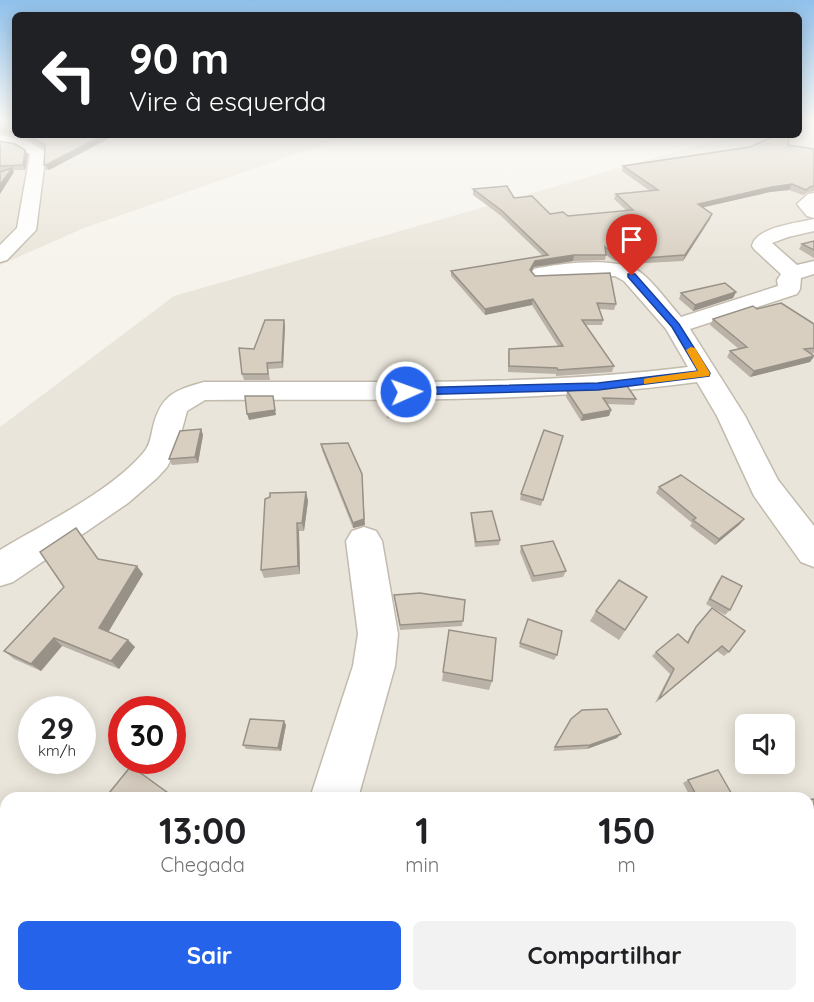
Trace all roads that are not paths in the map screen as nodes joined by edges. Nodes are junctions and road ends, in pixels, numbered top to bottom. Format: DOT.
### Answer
graph roads {
  1 [pos="36,169"];
  2 [pos="814,198"];
  3 [pos="814,212"];
  4 [pos="814,225"];
  5 [pos="0,256"];
  6 [pos="803,270"];
  7 [pos="542,274"];
  8 [pos="676,326"];
  9 [pos="705,373"];
  10 [pos="364,541"];
  11 [pos="814,552"];
  12 [pos="0,571"];
  13 [pos="336,792"];
  1 -- 5 [label="street"];
  2 -- 3 [label="street"];
  4 -- 6 [label="street"];
  6 -- 8 [label="street"];
  7 -- 8 [label="street"];
  8 -- 9 [label="street"];
  9 -- 11 [label="street"];
  9 -- 12 [label="street"];
  10 -- 13 [label="street"];
}
